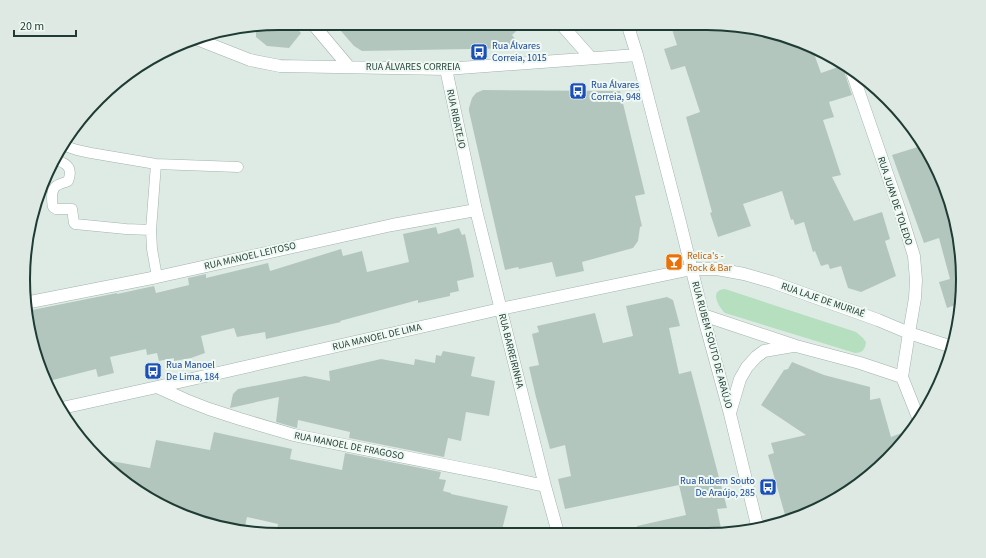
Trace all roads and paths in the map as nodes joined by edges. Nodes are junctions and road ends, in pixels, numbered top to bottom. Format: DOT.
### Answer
graph roads {
  1 [pos="318,30"];
  2 [pos="566,30"];
  3 [pos="629,30"];
  4 [pos="203,42"];
  5 [pos="637,55"];
  6 [pos="590,58"];
  7 [pos="350,67"];
  8 [pos="446,69"];
  9 [pos="854,78"];
  10 [pos="68,147"];
  11 [pos="60,161"];
  12 [pos="156,164"];
  13 [pos="238,167"];
  14 [pos="467,169"];
  15 [pos="476,210"];
  16 [pos="151,230"];
  17 [pos="692,269"];
  18 [pos="157,277"];
  19 [pos="31,302"];
  20 [pos="500,309"];
  21 [pos="703,315"];
  22 [pos="909,333"];
  23 [pos="947,345"];
  24 [pos="796,346"];
  25 [pos="902,377"];
  26 [pos="157,387"];
  27 [pos="65,407"];
  28 [pos="916,413"];
  29 [pos="730,414"];
  30 [pos="545,486"];
  31 [pos="757,523"];
  32 [pos="556,528"];
  1 -- 7 [label="street"];
  2 -- 6 [label="street"];
  3 -- 5 [label="street, RUA RUBEM SOUTO DE ARAÚJO"];
  4 -- 7 [label="street, RUA ÁLVARES CORREIA"];
  5 -- 6 [label="street, RUA ÁLVARES CORREIA"];
  5 -- 17 [label="street, RUA RUBEM SOUTO DE ARAÚJO"];
  6 -- 8 [label="street, RUA ÁLVARES CORREIA"];
  7 -- 8 [label="street, RUA ÁLVARES CORREIA"];
  8 -- 14 [label="street, RUA RIBATEJO"];
  9 -- 22 [label="street, RUA JUAN DE TOLEDO"];
  10 -- 12 [label="lane"];
  11 -- 16 [label="lane"];
  12 -- 13 [label="lane"];
  12 -- 16 [label="lane"];
  14 -- 15 [label="street, RUA BARREIRINHA"];
  15 -- 18 [label="street, RUA MANOEL LEITOSO"];
  15 -- 20 [label="street, RUA BARREIRINHA"];
  16 -- 18 [label="lane"];
  17 -- 20 [label="street, RUA MANOEL DE LIMA"];
  17 -- 21 [label="street, RUA RUBEM SOUTO DE ARAÚJO"];
  17 -- 22 [label="street, RUA LAJE DE MURIAÉ"];
  18 -- 19 [label="street, RUA MANOEL LEITOSO"];
  20 -- 26 [label="street, RUA MANOEL DE LIMA"];
  20 -- 30 [label="street, RUA BARREIRINHA"];
  21 -- 24 [label="street"];
  21 -- 29 [label="street, RUA RUBEM SOUTO DE ARAÚJO"];
  22 -- 23 [label="street, RUA LAJE DE MURIAÉ"];
  22 -- 25 [label="street, RUA JUAN DE TOLEDO"];
  24 -- 25 [label="street"];
  24 -- 29 [label="street"];
  25 -- 28 [label="street"];
  26 -- 27 [label="street, RUA MANOEL DE LIMA"];
  26 -- 30 [label="street, RUA MANOEL DE FRAGOSO"];
  29 -- 31 [label="street, RUA RUBEM SOUTO DE ARAÚJO"];
  30 -- 32 [label="street, RUA BARREIRINHA"];
}
